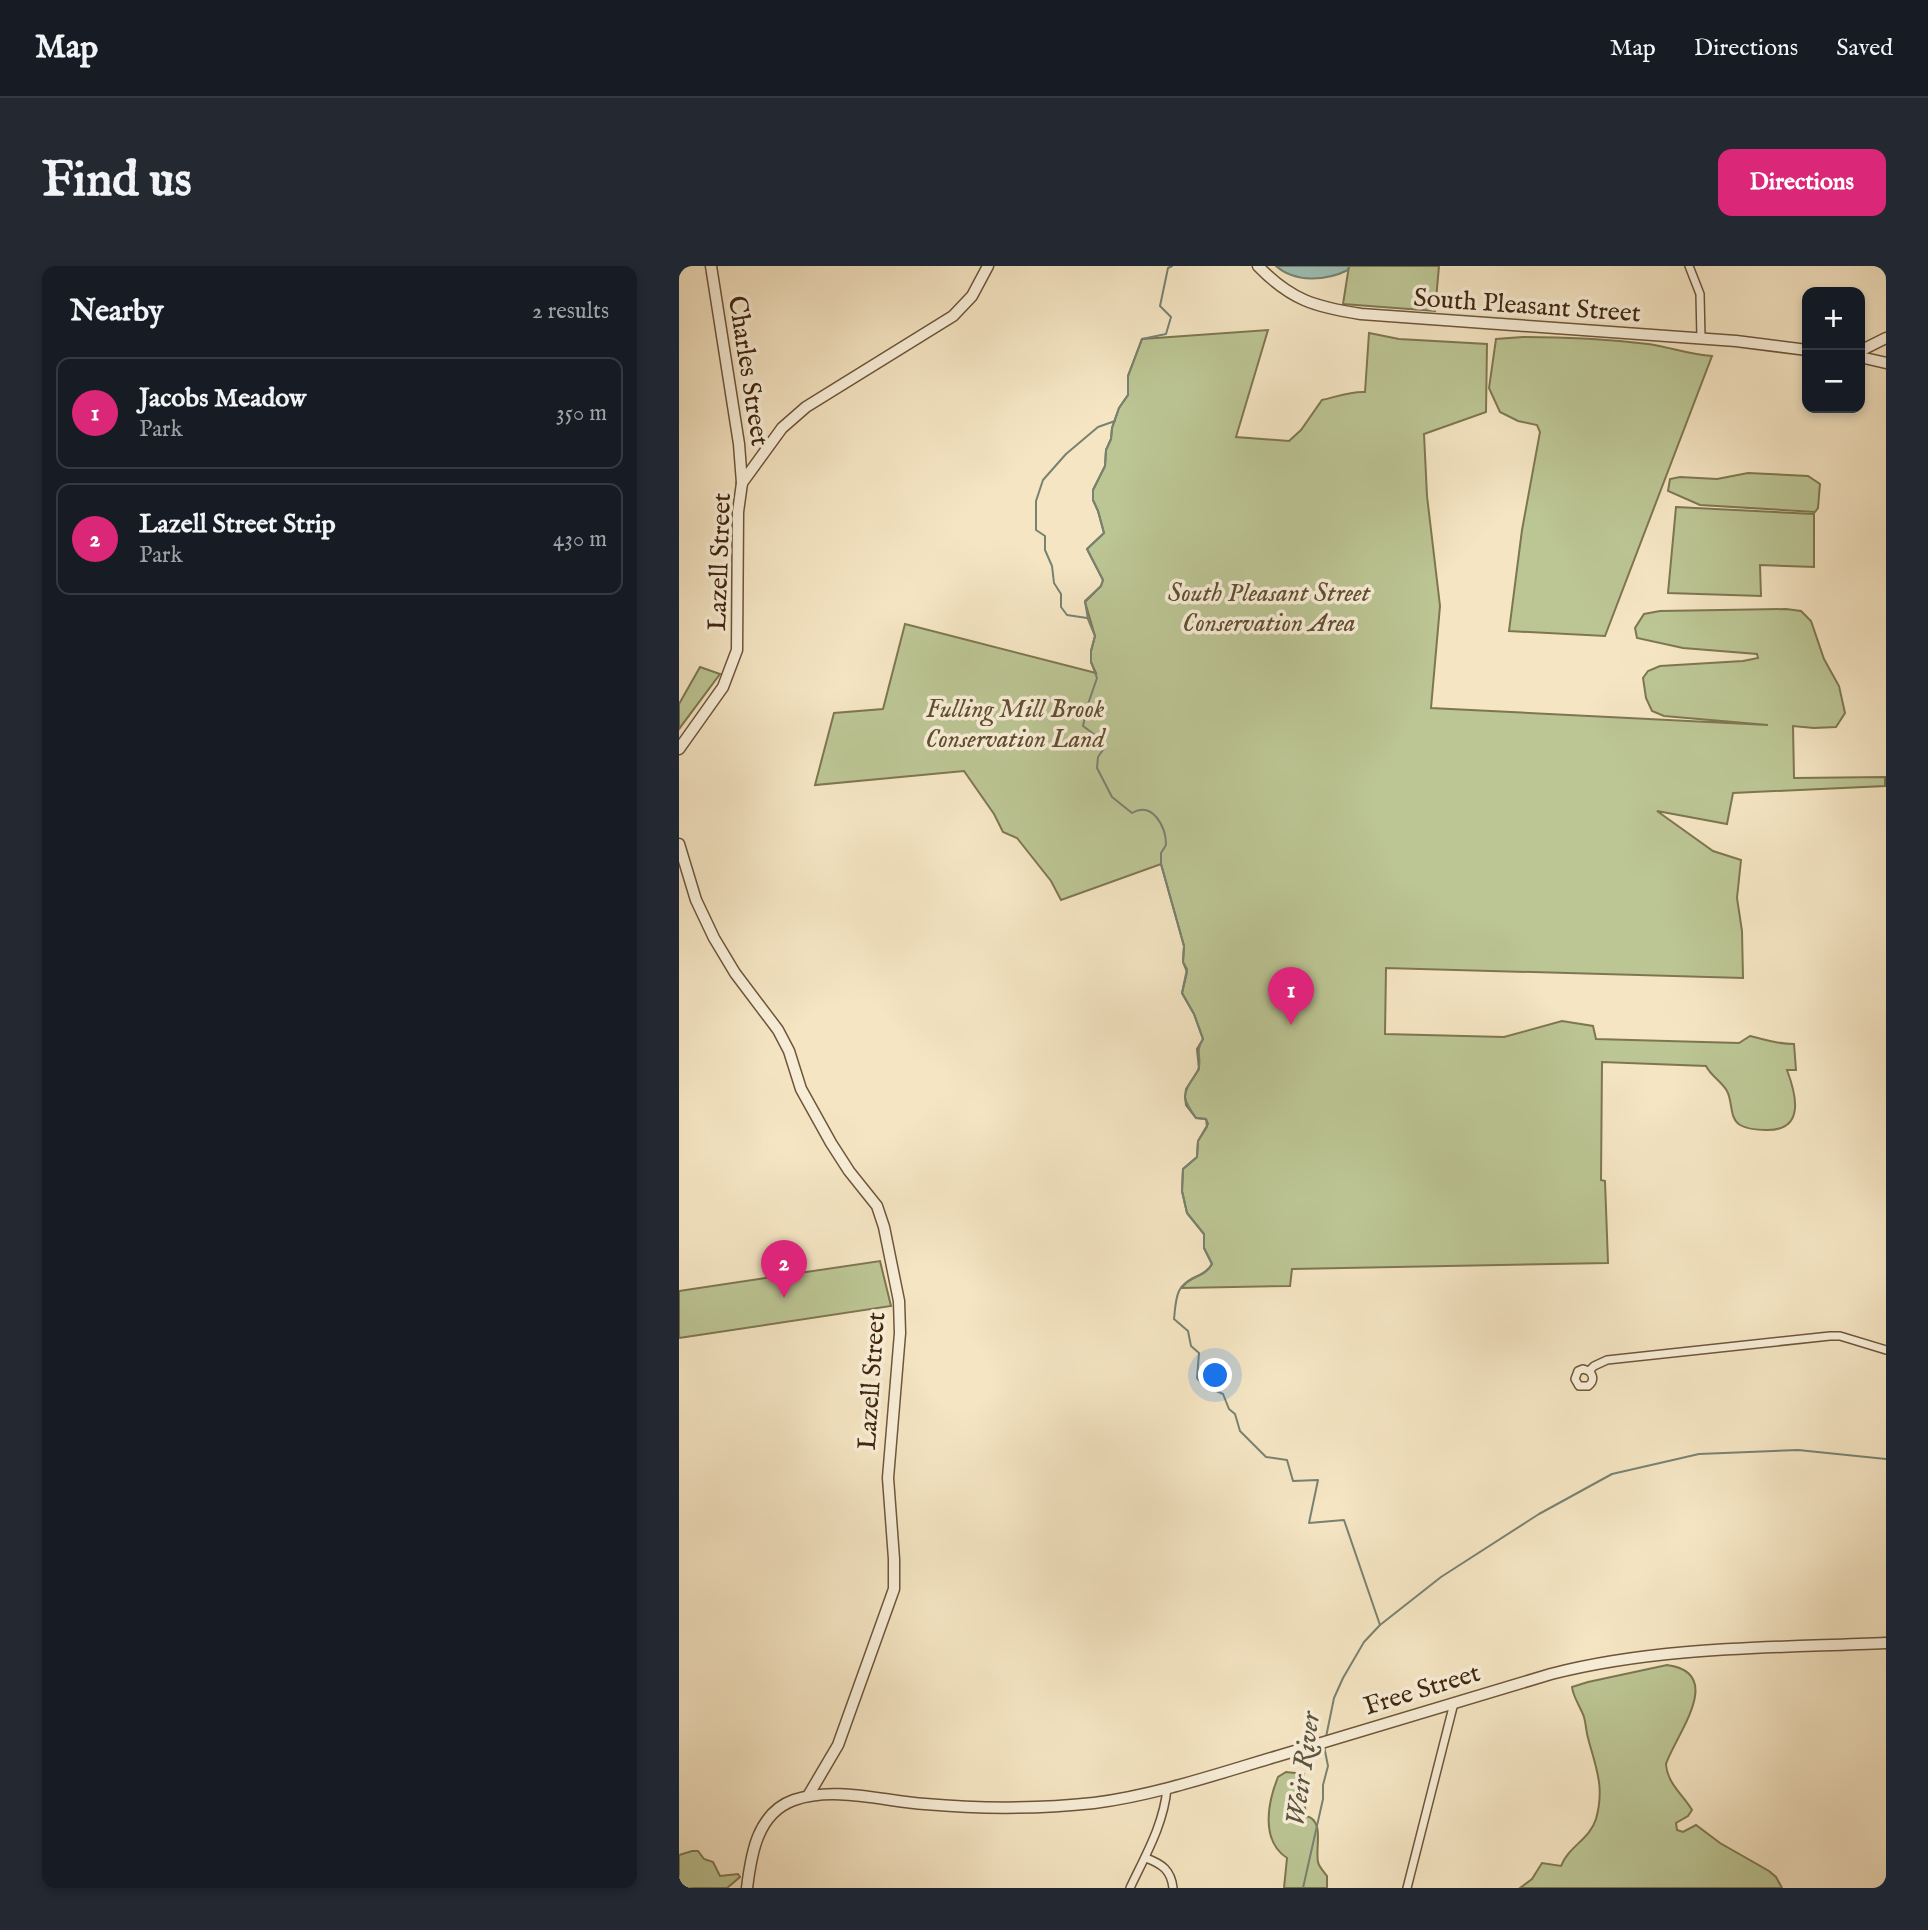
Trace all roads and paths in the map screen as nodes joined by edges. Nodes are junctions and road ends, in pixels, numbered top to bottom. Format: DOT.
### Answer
graph roads {
  1 [pos="711,266"];
  2 [pos="988,266"];
  3 [pos="1258,266"];
  4 [pos="1689,266"];
  5 [pos="1701,338"];
  6 [pos="1882,341"];
  7 [pos="1802,349"];
  8 [pos="1862,350"];
  9 [pos="1865,358"];
  10 [pos="1886,363"];
  11 [pos="742,483"];
  12 [pos="679,750"];
  13 [pos="679,844"];
  14 [pos="1886,1350"];
  15 [pos="1589,1371"];
  16 [pos="1886,1643"];
  17 [pos="1454,1703"];
  18 [pos="1167,1788"];
  19 [pos="808,1796"];
  20 [pos="1146,1858"];
  21 [pos="747,1888"];
  22 [pos="1130,1888"];
  23 [pos="1173,1888"];
  24 [pos="1407,1888"];
  1 -- 11 [label="street, Charles Street"];
  2 -- 11 [label="street, Lazell Street"];
  3 -- 5 [label="street, South Pleasant Street"];
  4 -- 5 [label="street"];
  5 -- 7 [label="street, South Pleasant Street"];
  6 -- 8 [label="street"];
  6 -- 10 [label="street"];
  9 -- 10 [label="street"];
  11 -- 12 [label="street, Lazell Street"];
  13 -- 19 [label="street, Lazell Street"];
  14 -- 15 [label="street"];
  16 -- 17 [label="street, Free Street"];
  17 -- 18 [label="street, Free Street"];
  17 -- 24 [label="street"];
  18 -- 19 [label="street, Free Street"];
  18 -- 20 [label="street"];
  19 -- 21 [label="street"];
  20 -- 22 [label="street"];
  20 -- 23 [label="street"];
}
